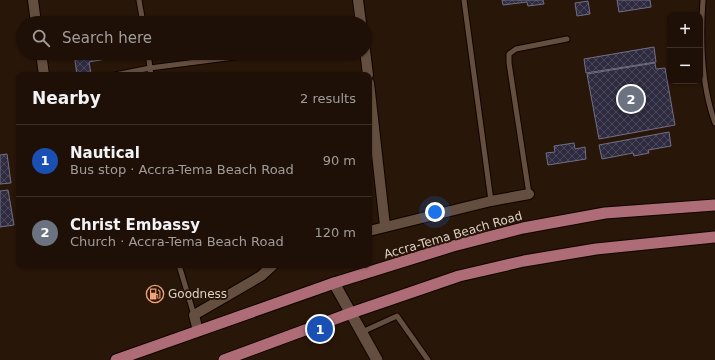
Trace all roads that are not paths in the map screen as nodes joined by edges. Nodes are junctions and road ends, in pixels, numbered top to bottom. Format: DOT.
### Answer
graph roads {
  1 [pos="33,0"];
  2 [pos="139,0"];
  3 [pos="358,0"];
  4 [pos="464,0"];
  5 [pos="703,0"];
  6 [pos="35,16"];
  7 [pos="142,16"];
  8 [pos="360,16"];
  9 [pos="567,39"];
  10 [pos="42,60"];
  11 [pos="149,60"];
  12 [pos="211,60"];
  13 [pos="366,60"];
  14 [pos="150,68"];
  15 [pos="44,72"];
  16 [pos="130,72"];
  17 [pos="151,72"];
  18 [pos="368,72"];
  19 [pos="372,110"];
  20 [pos="715,123"];
  21 [pos="529,194"];
  22 [pos="491,200"];
  23 [pos="715,205"];
  24 [pos="385,226"];
  25 [pos="372,229"];
  26 [pos="715,237"];
  27 [pos="180,268"];
  28 [pos="270,268"];
  29 [pos="334,283"];
  30 [pos="351,313"];
  31 [pos="194,315"];
  32 [pos="198,331"];
  33 [pos="362,332"];
  34 [pos="116,360"];
  35 [pos="224,360"];
  36 [pos="377,360"];
  37 [pos="428,360"];
  1 -- 6 [label="street"];
  2 -- 7 [label="lane"];
  3 -- 8 [label="street"];
  4 -- 22 [label="lane"];
  5 -- 20 [label="lane"];
  9 -- 21 [label="lane"];
  10 -- 15 [label="street"];
  11 -- 14 [label="lane"];
  12 -- 14 [label="lane"];
  13 -- 18 [label="street"];
  14 -- 16 [label="lane"];
  14 -- 17 [label="lane"];
  19 -- 24 [label="street"];
  21 -- 22 [label="street"];
  22 -- 24 [label="street"];
  23 -- 29 [label="main road, Accra-Tema Beach Road"];
  24 -- 25 [label="street"];
  26 -- 30 [label="main road"];
  27 -- 31 [label="lane"];
  28 -- 31 [label="street"];
  29 -- 30 [label="street"];
  29 -- 32 [label="main road, Accra-Tema Beach Road"];
  30 -- 33 [label="street"];
  30 -- 35 [label="main road"];
  31 -- 32 [label="street"];
  32 -- 34 [label="main road, Accra-Tema Beach Road"];
  33 -- 36 [label="street"];
  33 -- 37 [label="lane"];
}
